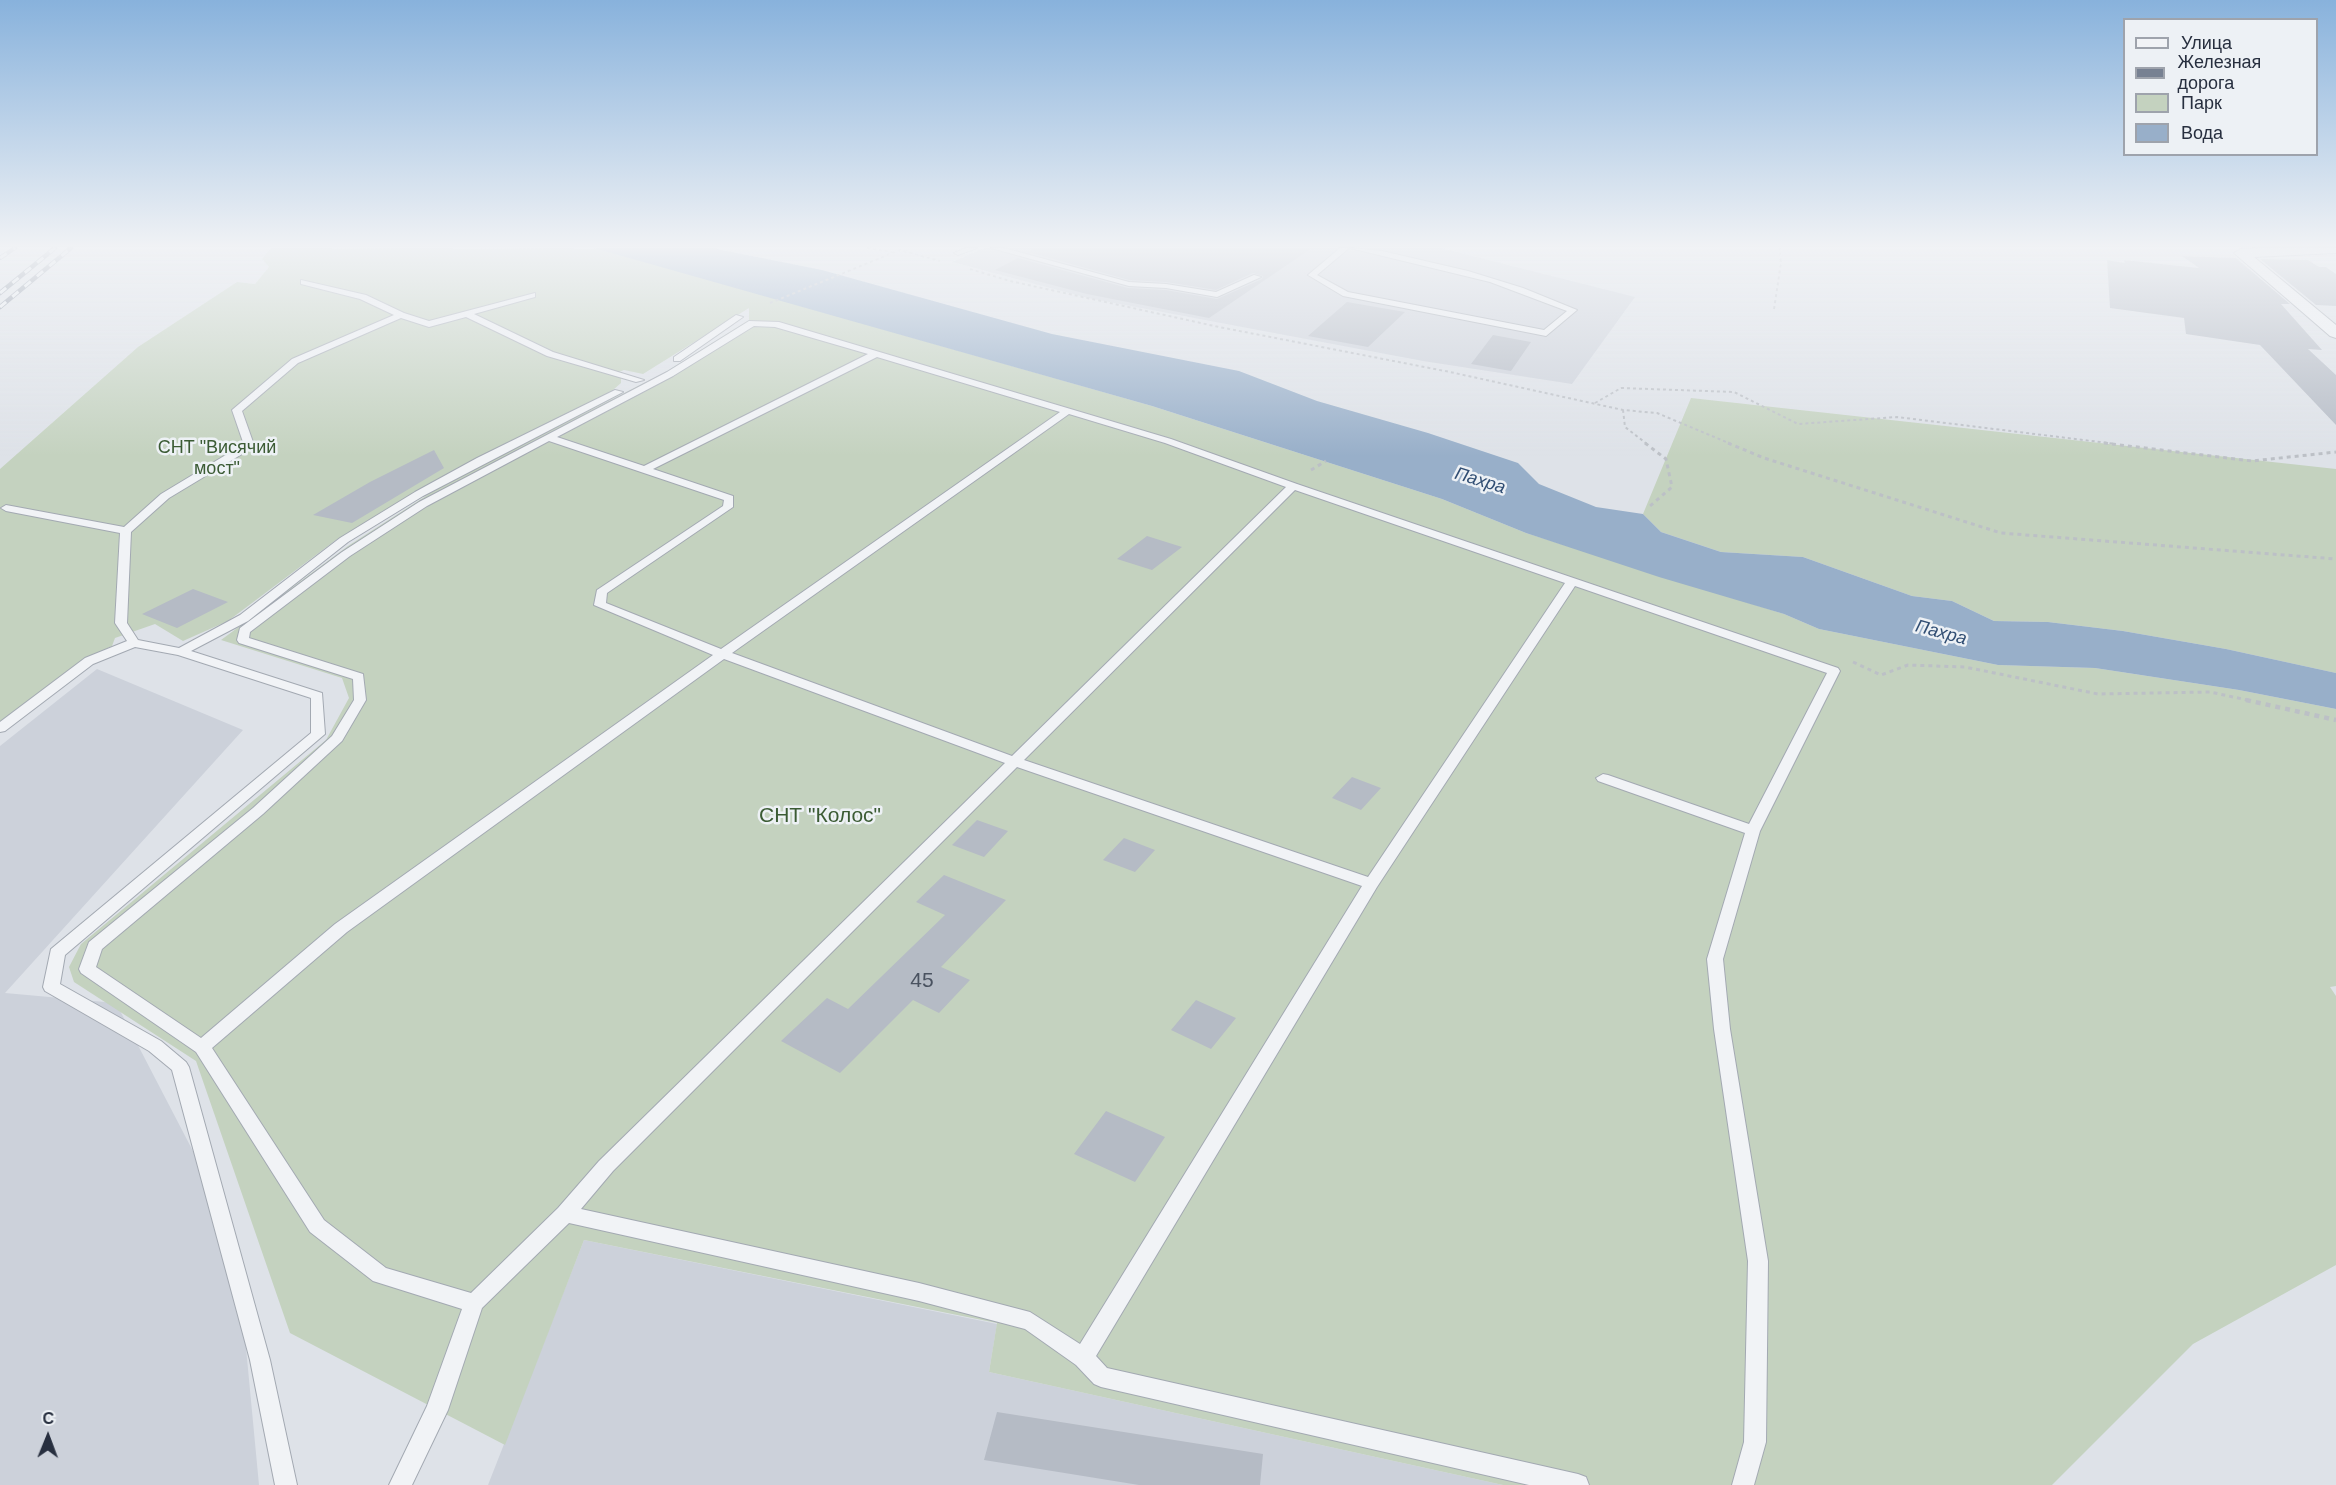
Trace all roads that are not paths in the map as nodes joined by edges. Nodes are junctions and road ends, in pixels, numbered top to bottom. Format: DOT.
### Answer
graph roads {
  1 [pos="396,317"];
  2 [pos="408,317"];
  3 [pos="455,317"];
  4 [pos="475,317"];
  5 [pos="739,317"];
  6 [pos="1465,317"];
  7 [pos="1564,317"];
  8 [pos="2317,317"];
  9 [pos="2336,333"];
  10 [pos="874,355"];
  11 [pos="639,380"];
  12 [pos="1069,410"];
  13 [pos="549,438"];
  14 [pos="644,470"];
  15 [pos="1293,486"];
  16 [pos="6,508"];
  17 [pos="126,531"];
  18 [pos="1573,580"];
  19 [pos="134,643"];
  20 [pos="181,652"];
  21 [pos="721,655"];
  22 [pos="0,728"];
  23 [pos="1017,761"];
  24 [pos="1603,778"];
  25 [pos="1753,831"];
  26 [pos="1371,884"];
  27 [pos="202,1047"];
  28 [pos="565,1214"];
  29 [pos="474,1303"];
  30 [pos="1083,1358"];
  31 [pos="286,1485"];
  32 [pos="400,1485"];
  33 [pos="1578,1485"];
  34 [pos="1743,1485"];
  1 -- 17 [label="lane"];
  2 -- 3 [label="lane"];
  4 -- 11 [label="lane"];
  5 -- 11 [label="lane"];
  6 -- 7 [label="lane"];
  8 -- 9 [label="street"];
  10 -- 12 [label="lane"];
  10 -- 13 [label="lane"];
  10 -- 14 [label="lane"];
  11 -- 20 [label="lane"];
  12 -- 15 [label="lane"];
  12 -- 21 [label="lane"];
  13 -- 14 [label="lane"];
  13 -- 27 [label="lane"];
  14 -- 21 [label="lane"];
  15 -- 18 [label="lane"];
  15 -- 23 [label="lane"];
  16 -- 17 [label="lane"];
  17 -- 19 [label="lane"];
  18 -- 25 [label="lane"];
  18 -- 26 [label="lane"];
  19 -- 20 [label="lane"];
  19 -- 22 [label="lane"];
  20 -- 31 [label="lane"];
  21 -- 23 [label="lane"];
  21 -- 27 [label="lane"];
  23 -- 26 [label="lane"];
  23 -- 28 [label="lane"];
  24 -- 25 [label="lane"];
  25 -- 34 [label="lane"];
  26 -- 30 [label="lane"];
  27 -- 29 [label="lane"];
  28 -- 29 [label="lane"];
  28 -- 30 [label="lane"];
  29 -- 32 [label="lane"];
  30 -- 33 [label="lane"];
}
